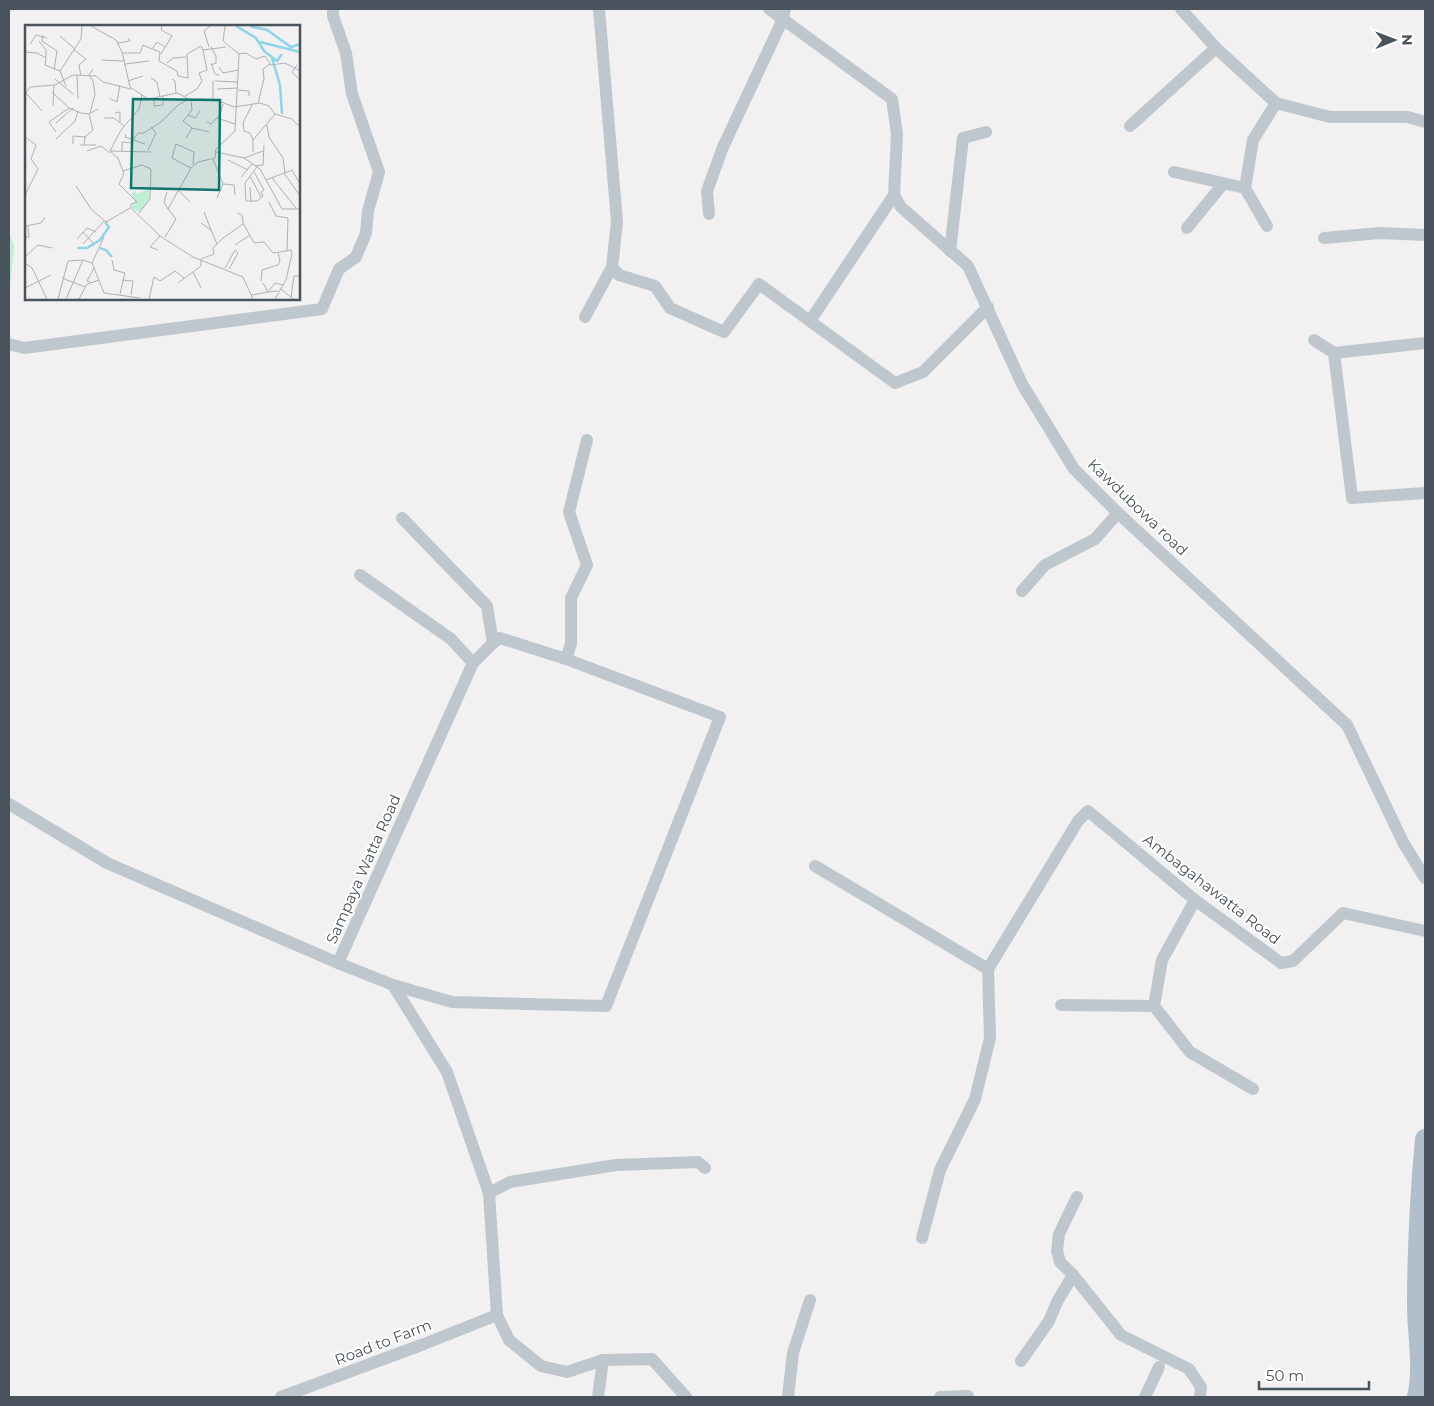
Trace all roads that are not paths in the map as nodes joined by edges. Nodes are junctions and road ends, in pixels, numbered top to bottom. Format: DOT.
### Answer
graph roads {
  1 [pos="333,9"];
  2 [pos="599,9"];
  3 [pos="769,9"];
  4 [pos="1181,9"];
  5 [pos="784,14"];
  6 [pos="1216,48"];
  7 [pos="1276,103"];
  8 [pos="1425,122"];
  9 [pos="1130,126"];
  10 [pos="986,132"];
  11 [pos="1174,172"];
  12 [pos="1223,184"];
  13 [pos="1245,188"];
  14 [pos="894,195"];
  15 [pos="709,214"];
  16 [pos="1267,226"];
  17 [pos="1187,228"];
  18 [pos="1425,235"];
  19 [pos="1324,238"];
  20 [pos="950,250"];
  21 [pos="612,267"];
  22 [pos="988,307"];
  23 [pos="585,317"];
  24 [pos="810,321"];
  25 [pos="1314,340"];
  26 [pos="1425,343"];
  27 [pos="9,344"];
  28 [pos="1334,353"];
  29 [pos="587,440"];
  30 [pos="1425,493"];
  31 [pos="1118,513"];
  32 [pos="402,518"];
  33 [pos="360,575"];
  34 [pos="1022,591"];
  35 [pos="493,642"];
  36 [pos="566,659"];
  37 [pos="473,663"];
  38 [pos="9,804"];
  39 [pos="815,866"];
  40 [pos="1425,878"];
  41 [pos="1195,900"];
  42 [pos="1425,931"];
  43 [pos="338,963"];
  44 [pos="988,969"];
  45 [pos="392,985"];
  46 [pos="1061,1005"];
  47 [pos="1154,1006"];
  48 [pos="1253,1089"];
  49 [pos="1425,1139"];
  50 [pos="705,1168"];
  51 [pos="489,1193"];
  52 [pos="1077,1197"];
  53 [pos="922,1238"];
  54 [pos="1073,1275"];
  55 [pos="1421,1294"];
  56 [pos="810,1300"];
  57 [pos="497,1315"];
  58 [pos="603,1360"];
  59 [pos="1021,1362"];
  60 [pos="1159,1367"];
  61 [pos="1422,1370"];
  62 [pos="968,1396"];
  63 [pos="281,1397"];
  64 [pos="598,1397"];
  65 [pos="686,1397"];
  66 [pos="788,1397"];
  67 [pos="940,1397"];
  68 [pos="1145,1397"];
  69 [pos="1200,1397"];
  70 [pos="1417,1397"];
  1 -- 27 [label="street"];
  2 -- 21 [label="street"];
  3 -- 5 [label="street"];
  4 -- 6 [label="street"];
  5 -- 14 [label="street"];
  5 -- 15 [label="street"];
  6 -- 7 [label="street"];
  6 -- 9 [label="street"];
  7 -- 8 [label="street"];
  7 -- 13 [label="street"];
  10 -- 20 [label="street"];
  11 -- 12 [label="street"];
  12 -- 13 [label="street"];
  12 -- 17 [label="street"];
  13 -- 16 [label="street"];
  14 -- 20 [label="street, Kawdubowa road"];
  14 -- 24 [label="street"];
  18 -- 19 [label="street"];
  20 -- 22 [label="street, Kawdubowa road"];
  21 -- 23 [label="street"];
  21 -- 24 [label="street"];
  22 -- 24 [label="street"];
  22 -- 31 [label="street, Kawdubowa road"];
  25 -- 28 [label="street"];
  26 -- 28 [label="street"];
  28 -- 30 [label="street"];
  29 -- 36 [label="street"];
  31 -- 34 [label="street"];
  31 -- 40 [label="street, Kawdubowa road"];
  32 -- 35 [label="street"];
  33 -- 37 [label="street"];
  35 -- 36 [label="street"];
  35 -- 37 [label="street, Sampaya Watta Road"];
  36 -- 45 [label="street, Sampaya Watta Road"];
  37 -- 43 [label="street, Sampaya Watta Road"];
  38 -- 43 [label="street"];
  39 -- 44 [label="street"];
  41 -- 42 [label="street, Ambagahawatta Road"];
  41 -- 44 [label="street, Ambagahawatta Road"];
  41 -- 47 [label="street"];
  43 -- 45 [label="street, Sampaya Watta Road"];
  44 -- 53 [label="street"];
  45 -- 51 [label="street"];
  46 -- 47 [label="street"];
  47 -- 48 [label="street"];
  49 -- 55 [label="main road"];
  50 -- 51 [label="street"];
  51 -- 57 [label="street"];
  52 -- 54 [label="street"];
  54 -- 59 [label="street"];
  54 -- 69 [label="street"];
  55 -- 61 [label="main road"];
  56 -- 66 [label="street"];
  57 -- 58 [label="street"];
  57 -- 63 [label="street, Road to Farm"];
  58 -- 64 [label="street"];
  58 -- 65 [label="street"];
  60 -- 68 [label="street"];
  61 -- 70 [label="main road"];
  62 -- 67 [label="street"];
}
